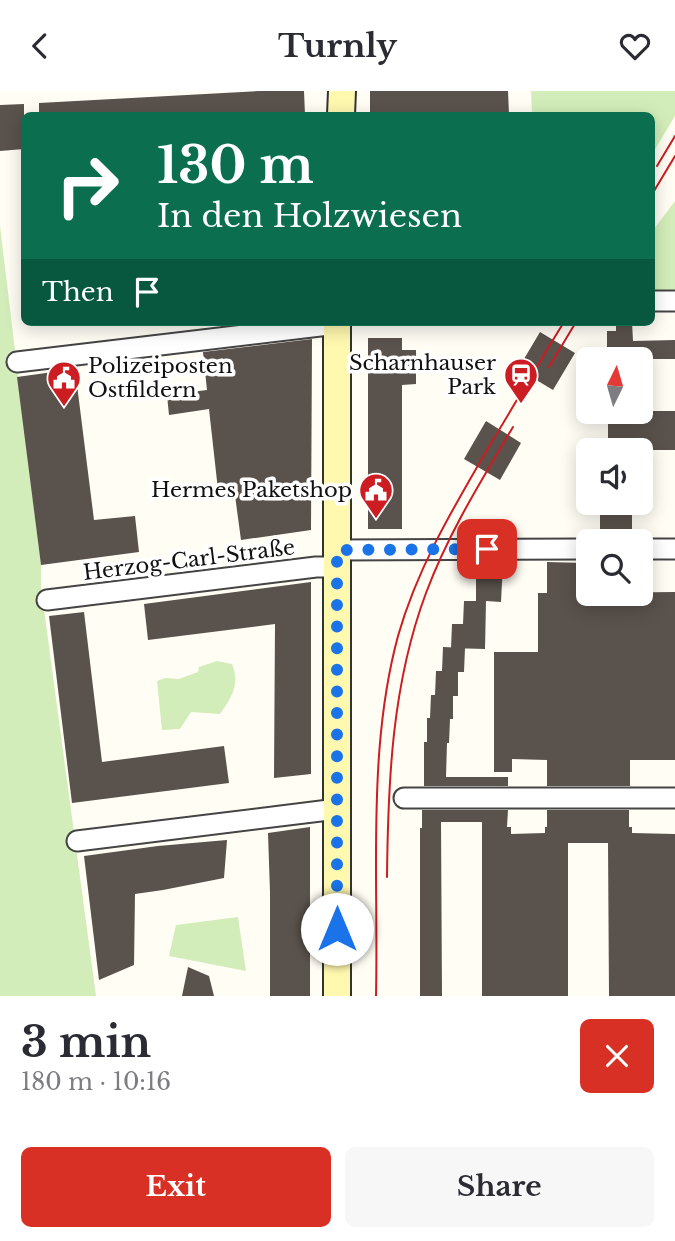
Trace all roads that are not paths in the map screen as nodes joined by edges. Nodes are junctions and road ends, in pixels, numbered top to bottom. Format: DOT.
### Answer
graph roads {
  1 [pos="342,91"];
  2 [pos="341,112"];
  3 [pos="675,301"];
  4 [pos="655,302"];
  5 [pos="312,326"];
  6 [pos="337,326"];
  7 [pos="17,362"];
  8 [pos="576,549"];
  9 [pos="653,549"];
  10 [pos="675,549"];
  11 [pos="337,558"];
  12 [pos="47,600"];
  13 [pos="404,798"];
  14 [pos="675,798"];
  15 [pos="337,809"];
  16 [pos="77,841"];
  17 [pos="337,996"];
  1 -- 2 [label="main road"];
  3 -- 4 [label="street"];
  5 -- 7 [label="street"];
  6 -- 11 [label="main road"];
  8 -- 11 [label="street, Herzog-Carl-Straße"];
  9 -- 10 [label="street"];
  11 -- 12 [label="street, Herzog-Carl-Straße"];
  11 -- 15 [label="main road"];
  13 -- 14 [label="street"];
  15 -- 16 [label="street"];
  15 -- 17 [label="main road"];
}
